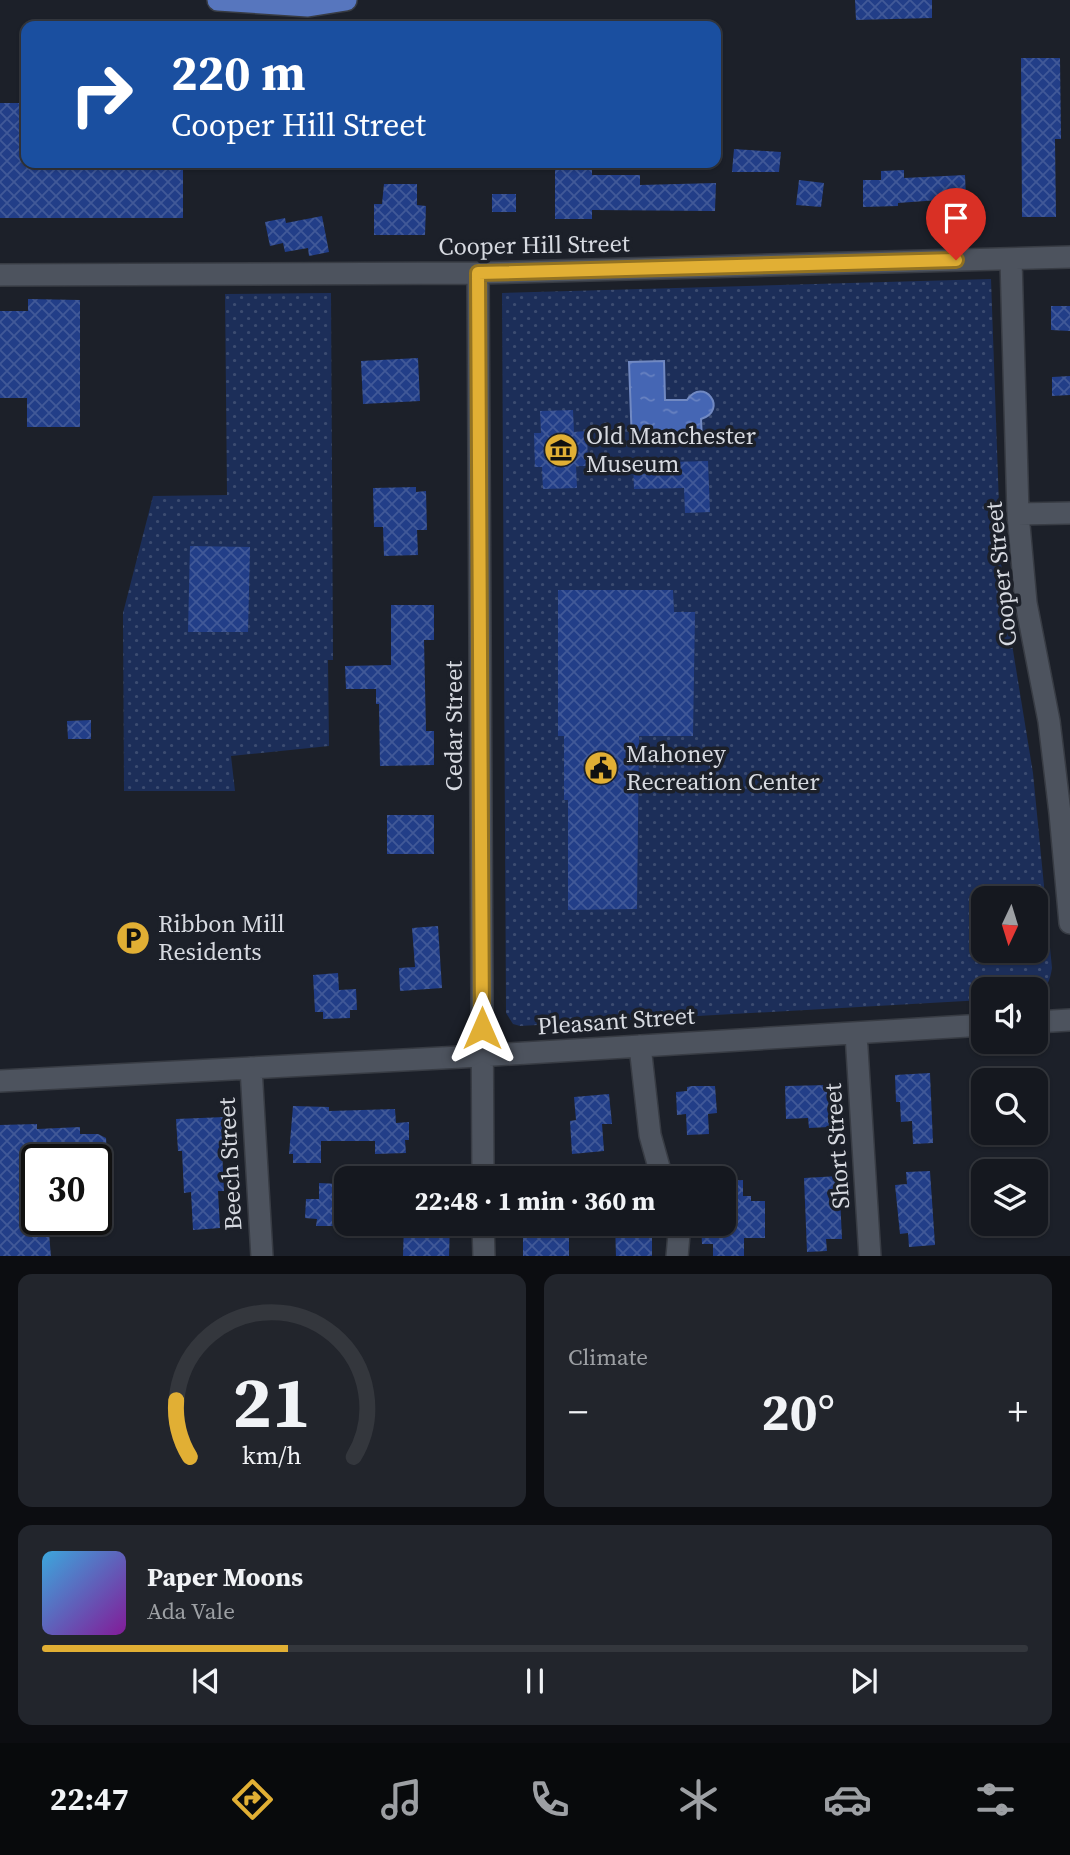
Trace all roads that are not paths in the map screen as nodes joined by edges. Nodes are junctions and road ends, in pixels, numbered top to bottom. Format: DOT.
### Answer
graph roads {
  1 [pos="218,0"];
  2 [pos="346,0"];
  3 [pos="1070,257"];
  4 [pos="1011,259"];
  5 [pos="478,273"];
  6 [pos="0,275"];
  7 [pos="1070,513"];
  8 [pos="1018,514"];
  9 [pos="1070,923"];
  10 [pos="1070,1020"];
  11 [pos="1048,1021"];
  12 [pos="971,1026"];
  13 [pos="856,1033"];
  14 [pos="640,1046"];
  15 [pos="482,1056"];
  16 [pos="251,1068"];
  17 [pos="0,1081"];
  18 [pos="483,1166"];
  19 [pos="659,1166"];
  20 [pos="483,1236"];
  21 [pos="679,1236"];
  22 [pos="262,1256"];
  23 [pos="484,1256"];
  24 [pos="677,1256"];
  25 [pos="870,1256"];
  1 -- 2 [label="main road"];
  3 -- 4 [label="street, Cooper Hill Street"];
  4 -- 5 [label="street, Cooper Hill Street"];
  4 -- 8 [label="street, Cooper Street"];
  5 -- 6 [label="street, Cooper Hill Street"];
  5 -- 15 [label="street, Cedar Street"];
  7 -- 8 [label="street"];
  8 -- 9 [label="street, Cooper Street"];
  10 -- 11 [label="street"];
  12 -- 13 [label="street, Pleasant Street"];
  13 -- 14 [label="street, Pleasant Street"];
  13 -- 25 [label="street, Short Street"];
  14 -- 15 [label="street, Pleasant Street"];
  14 -- 19 [label="street"];
  15 -- 16 [label="street, Pleasant Street"];
  15 -- 18 [label="street, Cedar Street"];
  16 -- 17 [label="street, Pleasant Street"];
  16 -- 22 [label="street, Beech Street"];
  20 -- 23 [label="street"];
  21 -- 24 [label="street"];
}
